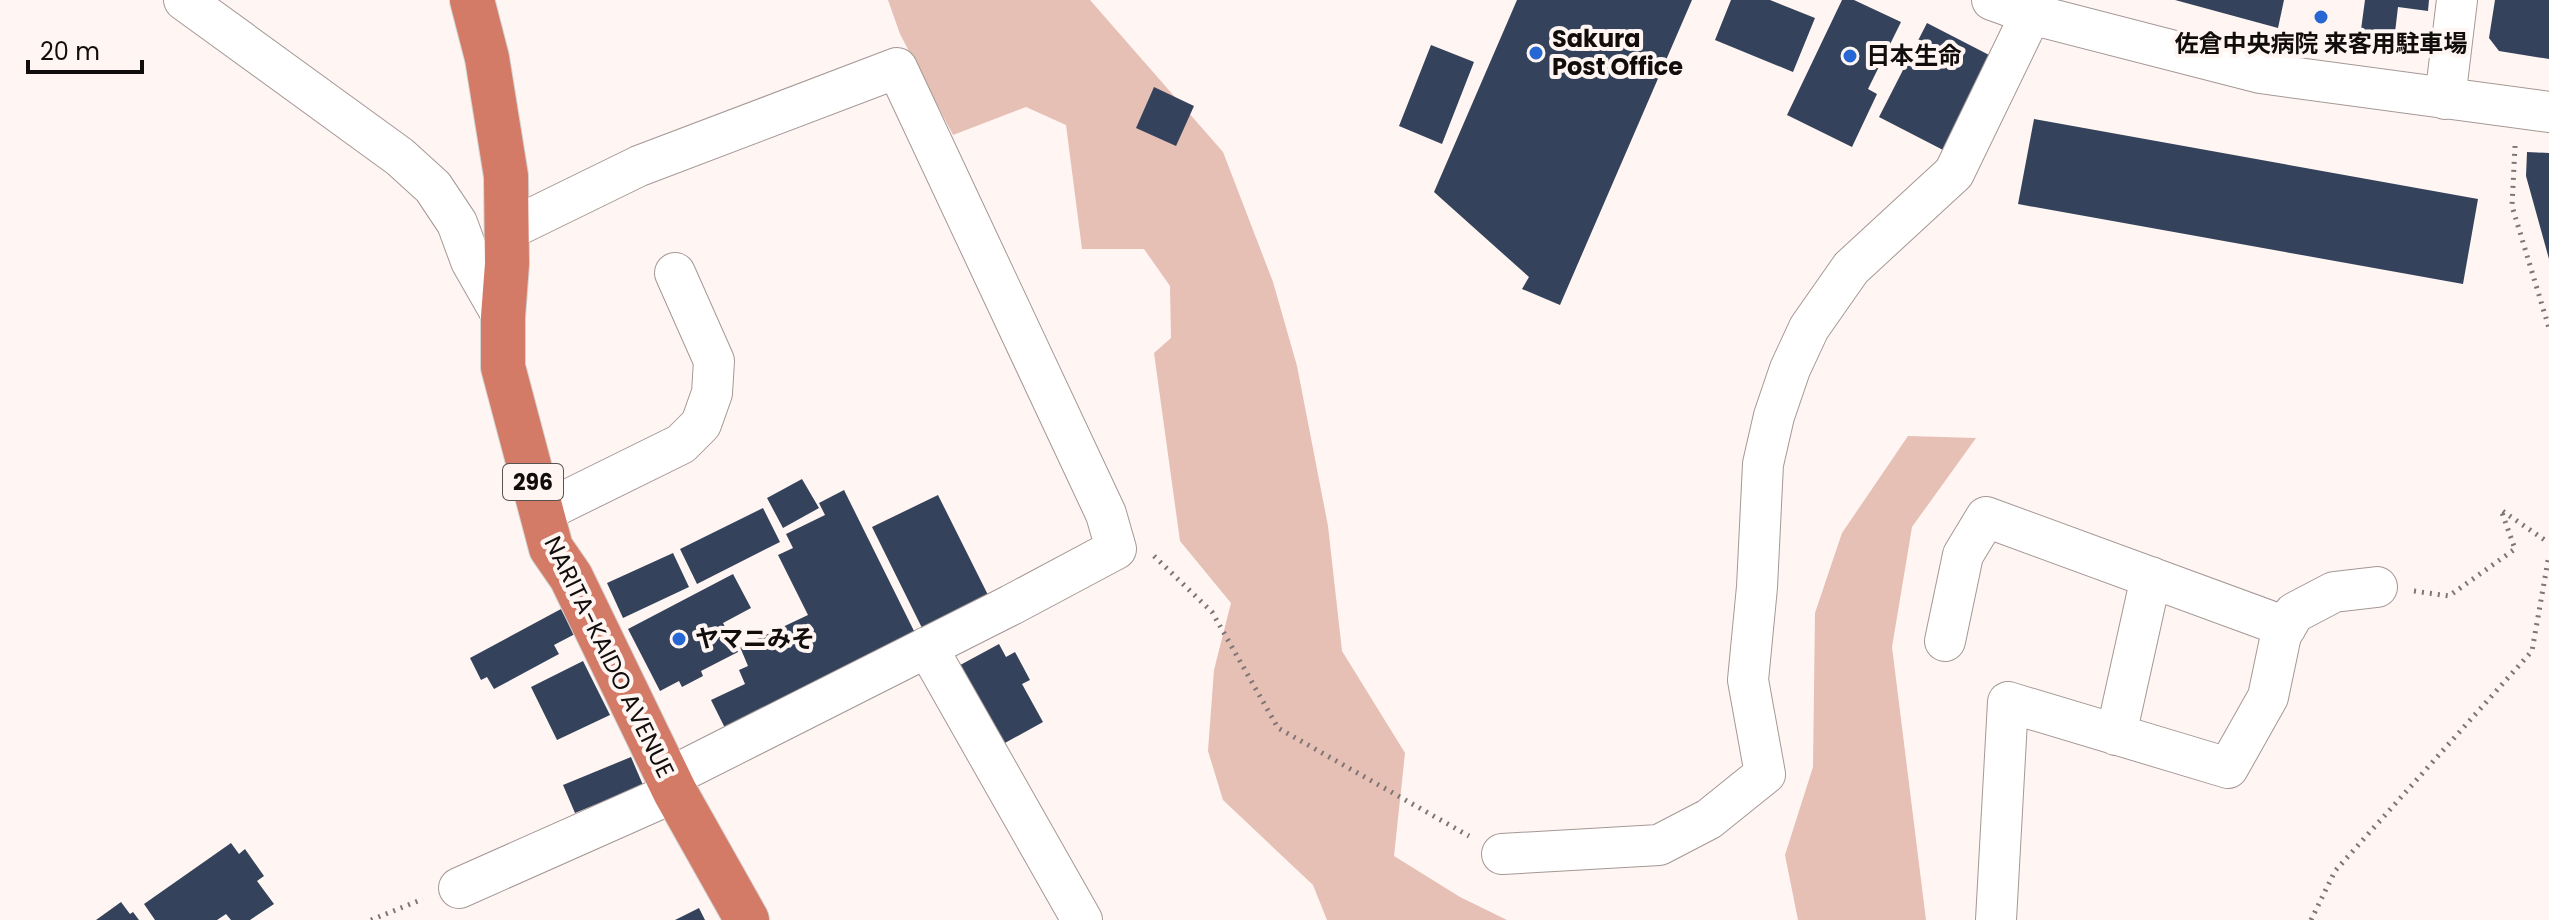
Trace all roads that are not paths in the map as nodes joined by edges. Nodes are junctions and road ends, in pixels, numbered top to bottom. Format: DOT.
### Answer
graph roads {
  1 [pos="184,0"];
  2 [pos="472,0"];
  3 [pos="1992,0"];
  4 [pos="2457,0"];
  5 [pos="2031,14"];
  6 [pos="2445,99"];
  7 [pos="2534,110"];
  8 [pos="506,231"];
  9 [pos="675,273"];
  10 [pos="503,317"];
  11 [pos="541,513"];
  12 [pos="2151,577"];
  13 [pos="2377,587"];
  14 [pos="2286,627"];
  15 [pos="1945,641"];
  16 [pos="927,647"];
  17 [pos="2116,735"];
  18 [pos="672,783"];
  19 [pos="1502,854"];
  20 [pos="459,888"];
  21 [pos="747,920"];
  22 [pos="1082,920"];
  23 [pos="1996,920"];
  1 -- 10 [label="street"];
  2 -- 8 [label="highway, NARITA-KAIDO AVENUE / 296"];
  3 -- 5 [label="street"];
  4 -- 6 [label="street"];
  5 -- 6 [label="street"];
  5 -- 19 [label="street"];
  6 -- 7 [label="street"];
  8 -- 10 [label="highway, NARITA-KAIDO AVENUE / 296"];
  8 -- 16 [label="street"];
  9 -- 11 [label="street"];
  10 -- 11 [label="highway, NARITA-KAIDO AVENUE / 296"];
  11 -- 18 [label="highway, NARITA-KAIDO AVENUE / 296"];
  12 -- 14 [label="street"];
  12 -- 15 [label="street"];
  12 -- 17 [label="street"];
  13 -- 14 [label="street"];
  14 -- 17 [label="street"];
  16 -- 18 [label="street"];
  16 -- 22 [label="street"];
  17 -- 23 [label="street"];
  18 -- 20 [label="street"];
  18 -- 21 [label="highway, NARITA-KAIDO AVENUE / 296"];
}
